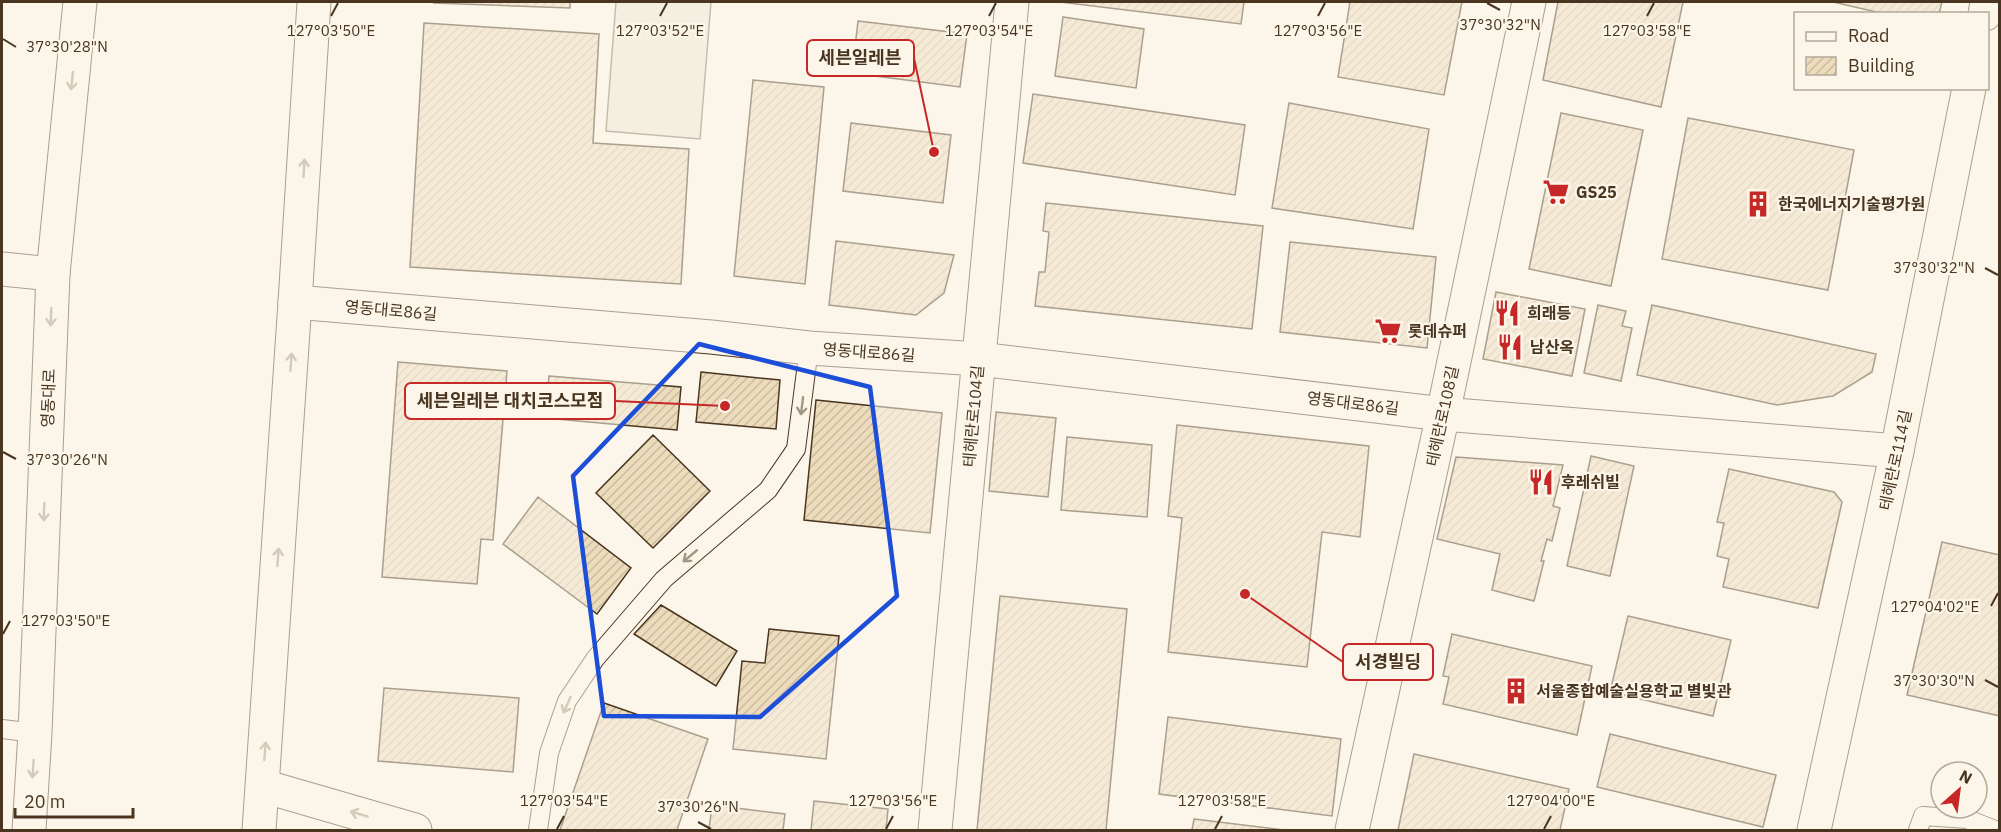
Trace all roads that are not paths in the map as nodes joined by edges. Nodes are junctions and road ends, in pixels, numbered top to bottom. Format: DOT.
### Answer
graph roads {
  1 [pos="80,2"];
  2 [pos="314,2"];
  3 [pos="1012,2"];
  4 [pos="1529,2"];
  5 [pos="1969,90"];
  6 [pos="2,269"];
  7 [pos="53,274"];
  8 [pos="295,303"];
  9 [pos="809,348"];
  10 [pos="979,359"];
  11 [pos="1443,414"];
  12 [pos="1897,451"];
  13 [pos="2,729"];
  14 [pos="35,733"];
  15 [pos="263,786"];
  16 [pos="29,831"];
  17 [pos="259,831"];
  18 [pos="415,831"];
  19 [pos="538,831"];
  20 [pos="934,831"];
  21 [pos="1352,831"];
  22 [pos="1814,831"];
  23 [pos="1918,831"];
  24 [pos="1995,831"];
  1 -- 7 [label="street, 영동대로, one-way"];
  8 -- 2 [label="street, one-way"];
  3 -- 10 [label="street, 테헤란로104길"];
  4 -- 11 [label="street, 테헤란로108길"];
  5 -- 12 [label="street, 테헤란로114길"];
  6 -- 7 [label="street"];
  7 -- 14 [label="street, 영동대로, one-way"];
  8 -- 9 [label="street, 영동대로86길"];
  15 -- 8 [label="street, one-way"];
  9 -- 10 [label="street, 영동대로86길"];
  9 -- 19 [label="lane, 영동대로86길, one-way"];
  10 -- 11 [label="street, 영동대로86길"];
  10 -- 20 [label="street, 테헤란로104길"];
  11 -- 12 [label="street, 영동대로86길"];
  11 -- 21 [label="street, 테헤란로108길"];
  12 -- 22 [label="street, 테헤란로114길"];
  13 -- 14 [label="lane"];
  14 -- 16 [label="street, 영동대로, one-way"];
  15 -- 17 [label="street"];
  18 -- 15 [label="street, one-way"];
  23 -- 24 [label="lane"];
}
